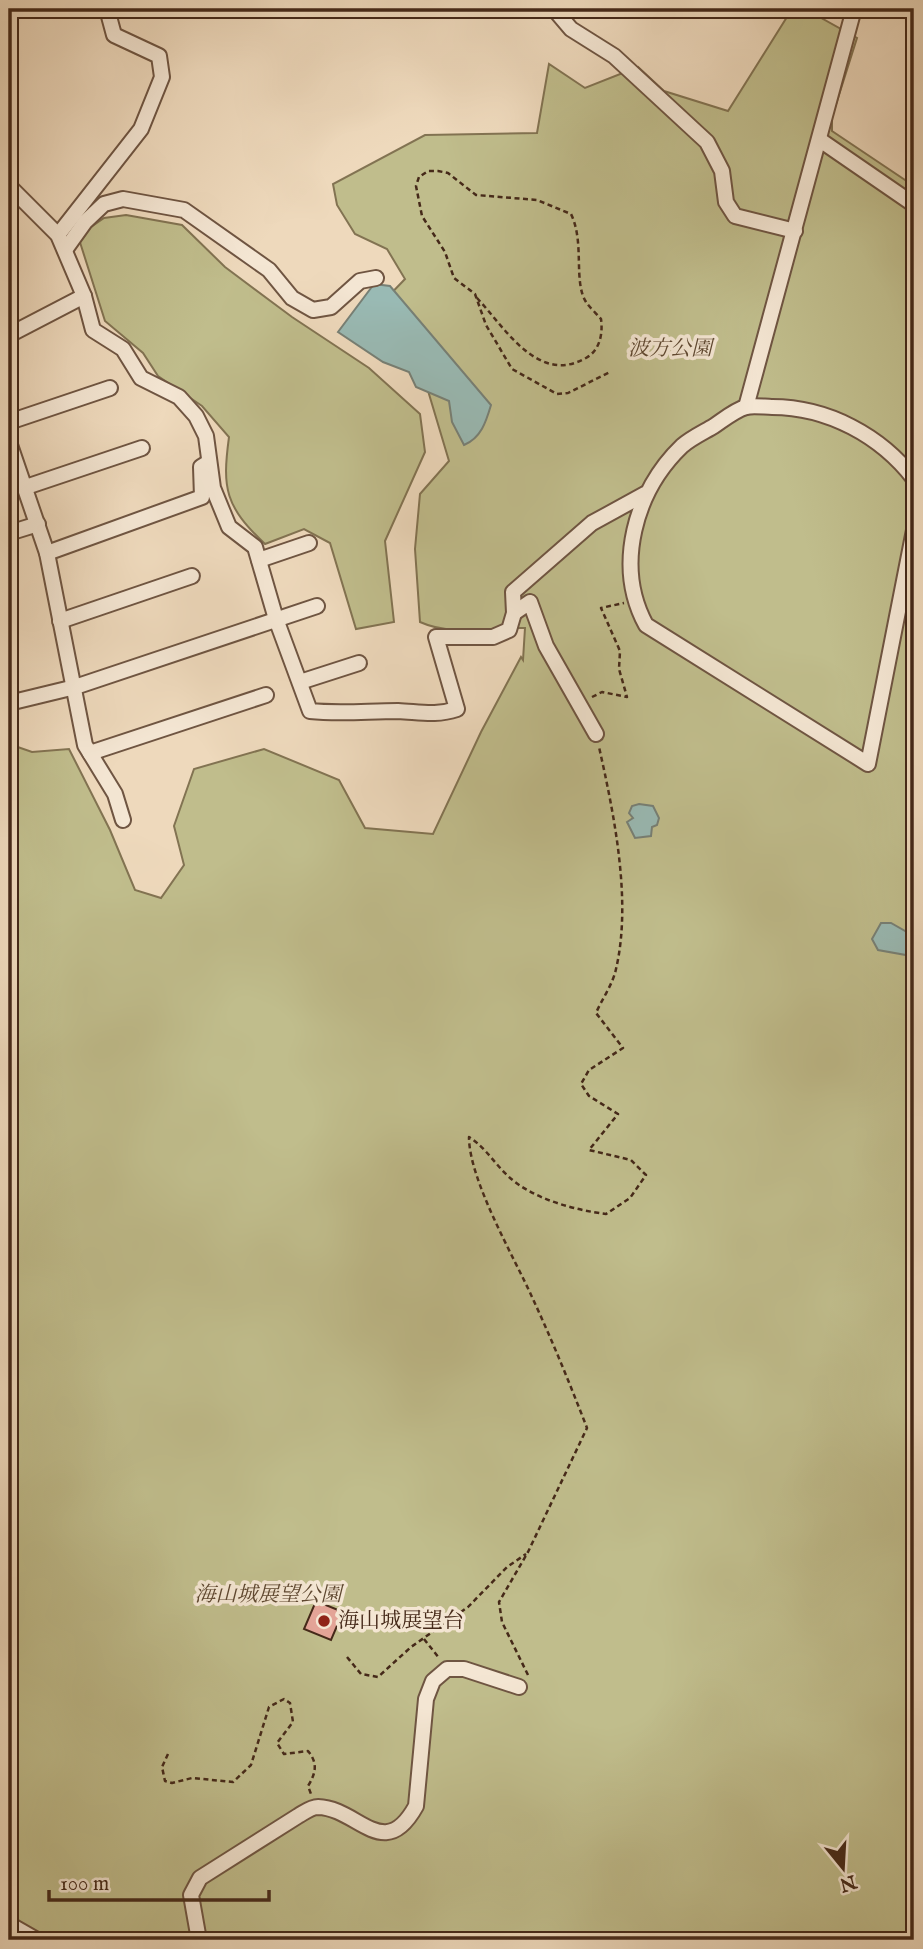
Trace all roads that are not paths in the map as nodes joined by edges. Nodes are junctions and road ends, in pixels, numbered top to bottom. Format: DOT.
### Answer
graph roads {
  1 [pos="107,9"];
  2 [pos="554,9"];
  3 [pos="854,9"];
  4 [pos="820,140"];
  5 [pos="9,186"];
  6 [pos="914,208"];
  7 [pos="795,231"];
  8 [pos="58,235"];
  9 [pos="65,250"];
  10 [pos="376,278"];
  11 [pos="84,296"];
  12 [pos="9,335"];
  13 [pos="110,388"];
  14 [pos="746,407"];
  15 [pos="9,422"];
  16 [pos="9,442"];
  17 [pos="142,448"];
  18 [pos="209,462"];
  19 [pos="914,479"];
  20 [pos="26,487"];
  21 [pos="645,494"];
  22 [pos="38,524"];
  23 [pos="914,530"];
  24 [pos="9,533"];
  25 [pos="309,543"];
  26 [pos="47,553"];
  27 [pos="258,559"];
  28 [pos="192,576"];
  29 [pos="317,606"];
  30 [pos="514,612"];
  31 [pos="276,619"];
  32 [pos="60,621"];
  33 [pos="359,663"];
  34 [pos="300,682"];
  35 [pos="9,685"];
  36 [pos="75,687"];
  37 [pos="266,695"];
  38 [pos="10,702"];
  39 [pos="596,734"];
  40 [pos="90,753"];
  41 [pos="123,820"];
  42 [pos="519,1687"];
  43 [pos="9,1924"];
  44 [pos="37,1940"];
  45 [pos="198,1940"];
  1 -- 8 [label="street"];
  2 -- 7 [label="street"];
  3 -- 4 [label="street"];
  4 -- 6 [label="street"];
  4 -- 7 [label="street"];
  5 -- 8 [label="street"];
  7 -- 14 [label="street"];
  8 -- 9 [label="street"];
  9 -- 10 [label="street"];
  9 -- 11 [label="street"];
  11 -- 12 [label="street"];
  11 -- 18 [label="street"];
  13 -- 15 [label="street"];
  14 -- 19 [label="street"];
  14 -- 21 [label="street"];
  16 -- 20 [label="street"];
  17 -- 20 [label="street"];
  18 -- 26 [label="street"];
  18 -- 27 [label="street"];
  20 -- 22 [label="street"];
  21 -- 23 [label="street"];
  21 -- 30 [label="street"];
  22 -- 24 [label="street"];
  22 -- 26 [label="street"];
  25 -- 27 [label="street"];
  26 -- 32 [label="street"];
  27 -- 31 [label="street"];
  28 -- 32 [label="street"];
  29 -- 31 [label="street"];
  30 -- 34 [label="street"];
  30 -- 39 [label="street"];
  31 -- 34 [label="street"];
  31 -- 36 [label="street"];
  32 -- 36 [label="street"];
  33 -- 34 [label="street"];
  35 -- 38 [label="street"];
  36 -- 38 [label="street"];
  36 -- 40 [label="street"];
  37 -- 40 [label="street"];
  40 -- 41 [label="street"];
  42 -- 45 [label="street"];
  43 -- 44 [label="street"];
}
